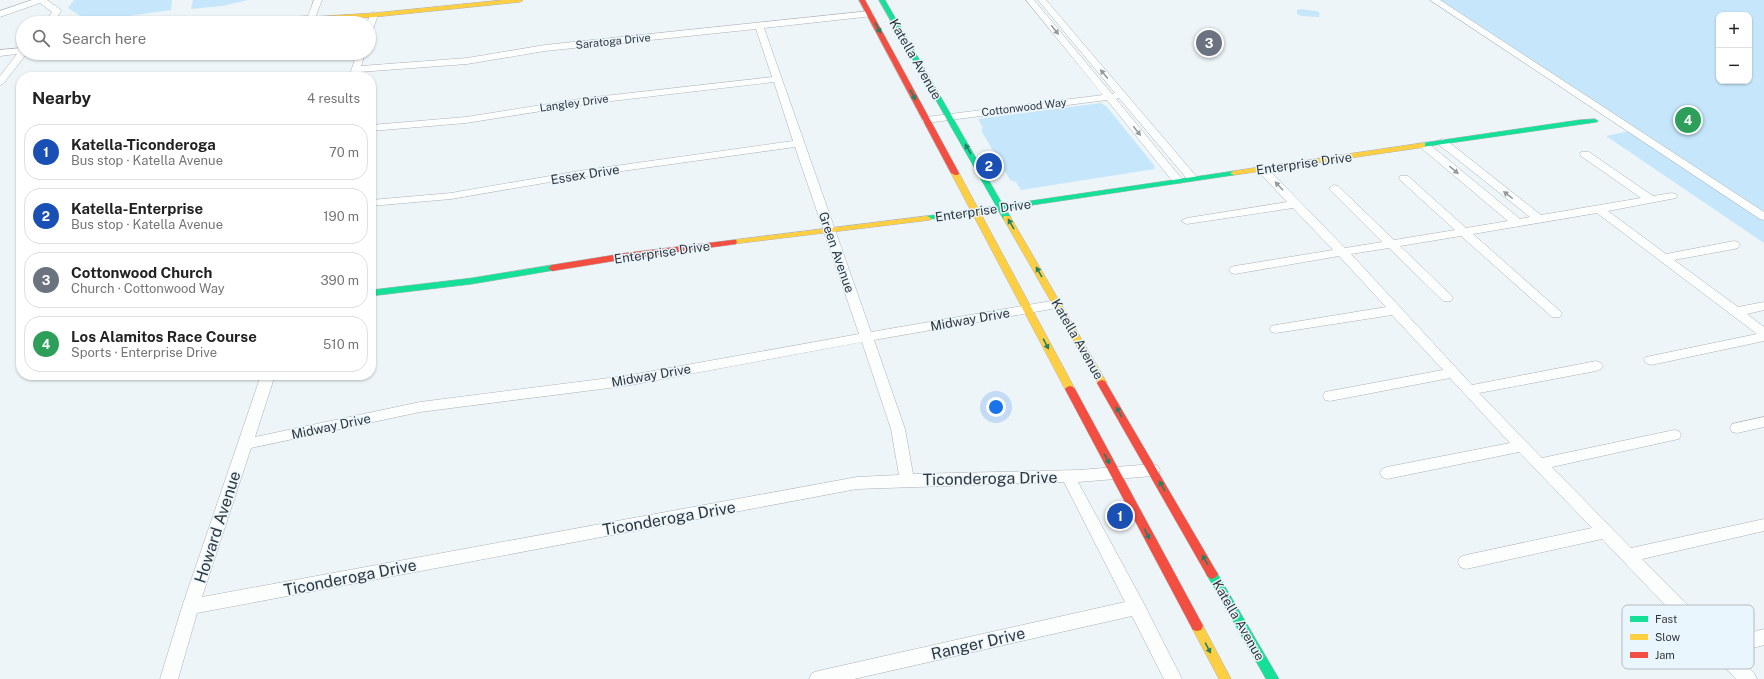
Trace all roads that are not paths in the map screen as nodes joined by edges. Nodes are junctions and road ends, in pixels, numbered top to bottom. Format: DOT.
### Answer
graph roads {
  1 [pos="41,0"];
  2 [pos="318,0"];
  3 [pos="520,0"];
  4 [pos="862,0"];
  5 [pos="882,0"];
  6 [pos="1030,0"];
  7 [pos="1042,0"];
  8 [pos="1434,0"];
  9 [pos="500,1"];
  10 [pos="0,6"];
  11 [pos="21,7"];
  12 [pos="0,14"];
  13 [pos="870,14"];
  14 [pos="374,15"];
  15 [pos="54,16"];
  16 [pos="312,16"];
  17 [pos="358,16"];
  18 [pos="759,26"];
  19 [pos="16,45"];
  20 [pos="0,46"];
  21 [pos="16,52"];
  22 [pos="0,53"];
  23 [pos="17,60"];
  24 [pos="359,60"];
  25 [pos="354,72"];
  26 [pos="363,72"];
  27 [pos="777,79"];
  28 [pos="0,82"];
  29 [pos="1122,95"];
  30 [pos="1109,97"];
  31 [pos="949,117"];
  32 [pos="926,120"];
  33 [pos="1594,121"];
  34 [pos="376,128"];
  35 [pos="1442,142"];
  36 [pos="799,143"];
  37 [pos="1424,145"];
  38 [pos="1585,154"];
  39 [pos="1262,169"];
  40 [pos="1192,178"];
  41 [pos="1404,178"];
  42 [pos="1178,180"];
  43 [pos="1334,188"];
  44 [pos="1672,196"];
  45 [pos="1651,200"];
  46 [pos="376,203"];
  47 [pos="1296,204"];
  48 [pos="1001,208"];
  49 [pos="1599,209"];
  50 [pos="975,212"];
  51 [pos="1764,217"];
  52 [pos="1539,219"];
  53 [pos="1187,221"];
  54 [pos="1518,222"];
  55 [pos="829,231"];
  56 [pos="1462,232"];
  57 [pos="1392,244"];
  58 [pos="1734,245"];
  59 [pos="1342,252"];
  60 [pos="1664,258"];
  61 [pos="1235,270"];
  62 [pos="376,292"];
  63 [pos="1447,298"];
  64 [pos="1057,304"];
  65 [pos="1764,306"];
  66 [pos="1027,310"];
  67 [pos="1395,310"];
  68 [pos="1736,312"];
  69 [pos="1556,314"];
  70 [pos="1276,330"];
  71 [pos="1764,333"];
  72 [pos="866,337"];
  73 [pos="1764,337"];
  74 [pos="1651,360"];
  75 [pos="1596,366"];
  76 [pos="1453,373"];
  77 [pos="266,380"];
  78 [pos="1469,390"];
  79 [pos="1330,396"];
  80 [pos="1764,422"];
  81 [pos="1737,428"];
  82 [pos="1674,435"];
  83 [pos="245,444"];
  84 [pos="1522,446"];
  85 [pos="1539,464"];
  86 [pos="1153,470"];
  87 [pos="1387,473"];
  88 [pos="1115,474"];
  89 [pos="1068,476"];
  90 [pos="906,480"];
  91 [pos="1764,525"];
  92 [pos="1605,532"];
  93 [pos="1628,555"];
  94 [pos="1466,562"];
  95 [pos="1676,605"];
  96 [pos="190,607"];
  97 [pos="1137,607"];
  98 [pos="1764,638"];
  99 [pos="1754,640"];
  100 [pos="1738,669"];
  101 [pos="169,679"];
  102 [pos="818,679"];
  103 [pos="1173,679"];
  104 [pos="1225,679"];
  105 [pos="1273,679"];
  106 [pos="1748,679"];
  1 -- 11 [label="street"];
  1 -- 15 [label="street"];
  2 -- 16 [label="street"];
  3 -- 9 [label="main road"];
  4 -- 13 [label="main road, Katella Avenue"];
  5 -- 31 [label="main road, Katella Avenue"];
  6 -- 30 [label="street, one-way"];
  29 -- 7 [label="street, one-way"];
  8 -- 51 [label="street"];
  9 -- 14 [label="main road"];
  10 -- 11 [label="street"];
  11 -- 12 [label="street"];
  13 -- 18 [label="street, Saratoga Drive"];
  13 -- 32 [label="main road, Katella Avenue, one-way"];
  14 -- 17 [label="main road"];
  18 -- 26 [label="street, Saratoga Drive"];
  18 -- 27 [label="street, Green Avenue"];
  19 -- 20 [label="street"];
  21 -- 22 [label="street"];
  23 -- 28 [label="street"];
  24 -- 25 [label="street"];
  27 -- 34 [label="street, Langley Drive"];
  27 -- 36 [label="street, Green Avenue"];
  29 -- 30 [label="street, Cottonwood Way"];
  29 -- 40 [label="street"];
  30 -- 31 [label="street, Cottonwood Way"];
  30 -- 42 [label="street, one-way"];
  31 -- 32 [label="street, Cottonwood Way"];
  48 -- 31 [label="main road, Katella Avenue, one-way"];
  32 -- 50 [label="main road, Katella Avenue"];
  33 -- 35 [label="main road, Enterprise Drive"];
  35 -- 37 [label="main road, Enterprise Drive"];
  52 -- 35 [label="street, one-way"];
  36 -- 46 [label="street, Essex Drive"];
  36 -- 55 [label="street, Green Avenue"];
  37 -- 39 [label="main road, Enterprise Drive"];
  37 -- 54 [label="street, one-way"];
  38 -- 45 [label="street"];
  39 -- 40 [label="main road, Enterprise Drive"];
  47 -- 39 [label="street, one-way"];
  40 -- 42 [label="main road, Enterprise Drive"];
  41 -- 56 [label="street"];
  42 -- 48 [label="main road, Enterprise Drive"];
  43 -- 57 [label="street"];
  44 -- 45 [label="street"];
  45 -- 49 [label="street"];
  47 -- 53 [label="street"];
  47 -- 59 [label="street"];
  48 -- 50 [label="main road, Enterprise Drive"];
  64 -- 48 [label="main road, Katella Avenue, one-way"];
  49 -- 52 [label="street"];
  49 -- 60 [label="street"];
  50 -- 55 [label="main road, Enterprise Drive"];
  50 -- 66 [label="main road, Katella Avenue"];
  52 -- 54 [label="street"];
  54 -- 56 [label="street"];
  55 -- 62 [label="main road, Enterprise Drive"];
  55 -- 72 [label="street, Green Avenue"];
  56 -- 57 [label="street"];
  56 -- 69 [label="street"];
  57 -- 59 [label="street"];
  57 -- 63 [label="street"];
  58 -- 60 [label="street"];
  59 -- 61 [label="street"];
  59 -- 67 [label="street"];
  60 -- 68 [label="street"];
  64 -- 66 [label="street, Midway Drive"];
  86 -- 64 [label="main road, Katella Avenue, one-way"];
  65 -- 68 [label="street"];
  66 -- 72 [label="street, Midway Drive"];
  66 -- 88 [label="main road, Katella Avenue, one-way"];
  67 -- 70 [label="street"];
  67 -- 76 [label="street"];
  68 -- 71 [label="street"];
  72 -- 83 [label="street, Midway Drive"];
  72 -- 90 [label="street, Green Avenue"];
  73 -- 74 [label="street"];
  75 -- 78 [label="street"];
  76 -- 78 [label="street"];
  76 -- 79 [label="street"];
  77 -- 83 [label="street, Howard Avenue"];
  78 -- 84 [label="street"];
  80 -- 81 [label="street"];
  82 -- 85 [label="street"];
  83 -- 96 [label="street, Howard Avenue"];
  84 -- 85 [label="street"];
  84 -- 87 [label="street"];
  85 -- 92 [label="street"];
  86 -- 88 [label="street, Ticonderoga Drive"];
  105 -- 86 [label="main road, Katella Avenue, one-way"];
  88 -- 89 [label="street, Ticonderoga Drive"];
  88 -- 104 [label="main road, Katella Avenue, one-way"];
  89 -- 90 [label="street, Ticonderoga Drive"];
  89 -- 97 [label="street"];
  90 -- 96 [label="street, Ticonderoga Drive"];
  91 -- 93 [label="street"];
  92 -- 93 [label="street"];
  92 -- 94 [label="street"];
  93 -- 95 [label="street"];
  96 -- 101 [label="street, Howard Avenue"];
  97 -- 102 [label="street, Ranger Drive"];
  97 -- 103 [label="street"];
  98 -- 99 [label="street"];
  100 -- 106 [label="street"];
}
